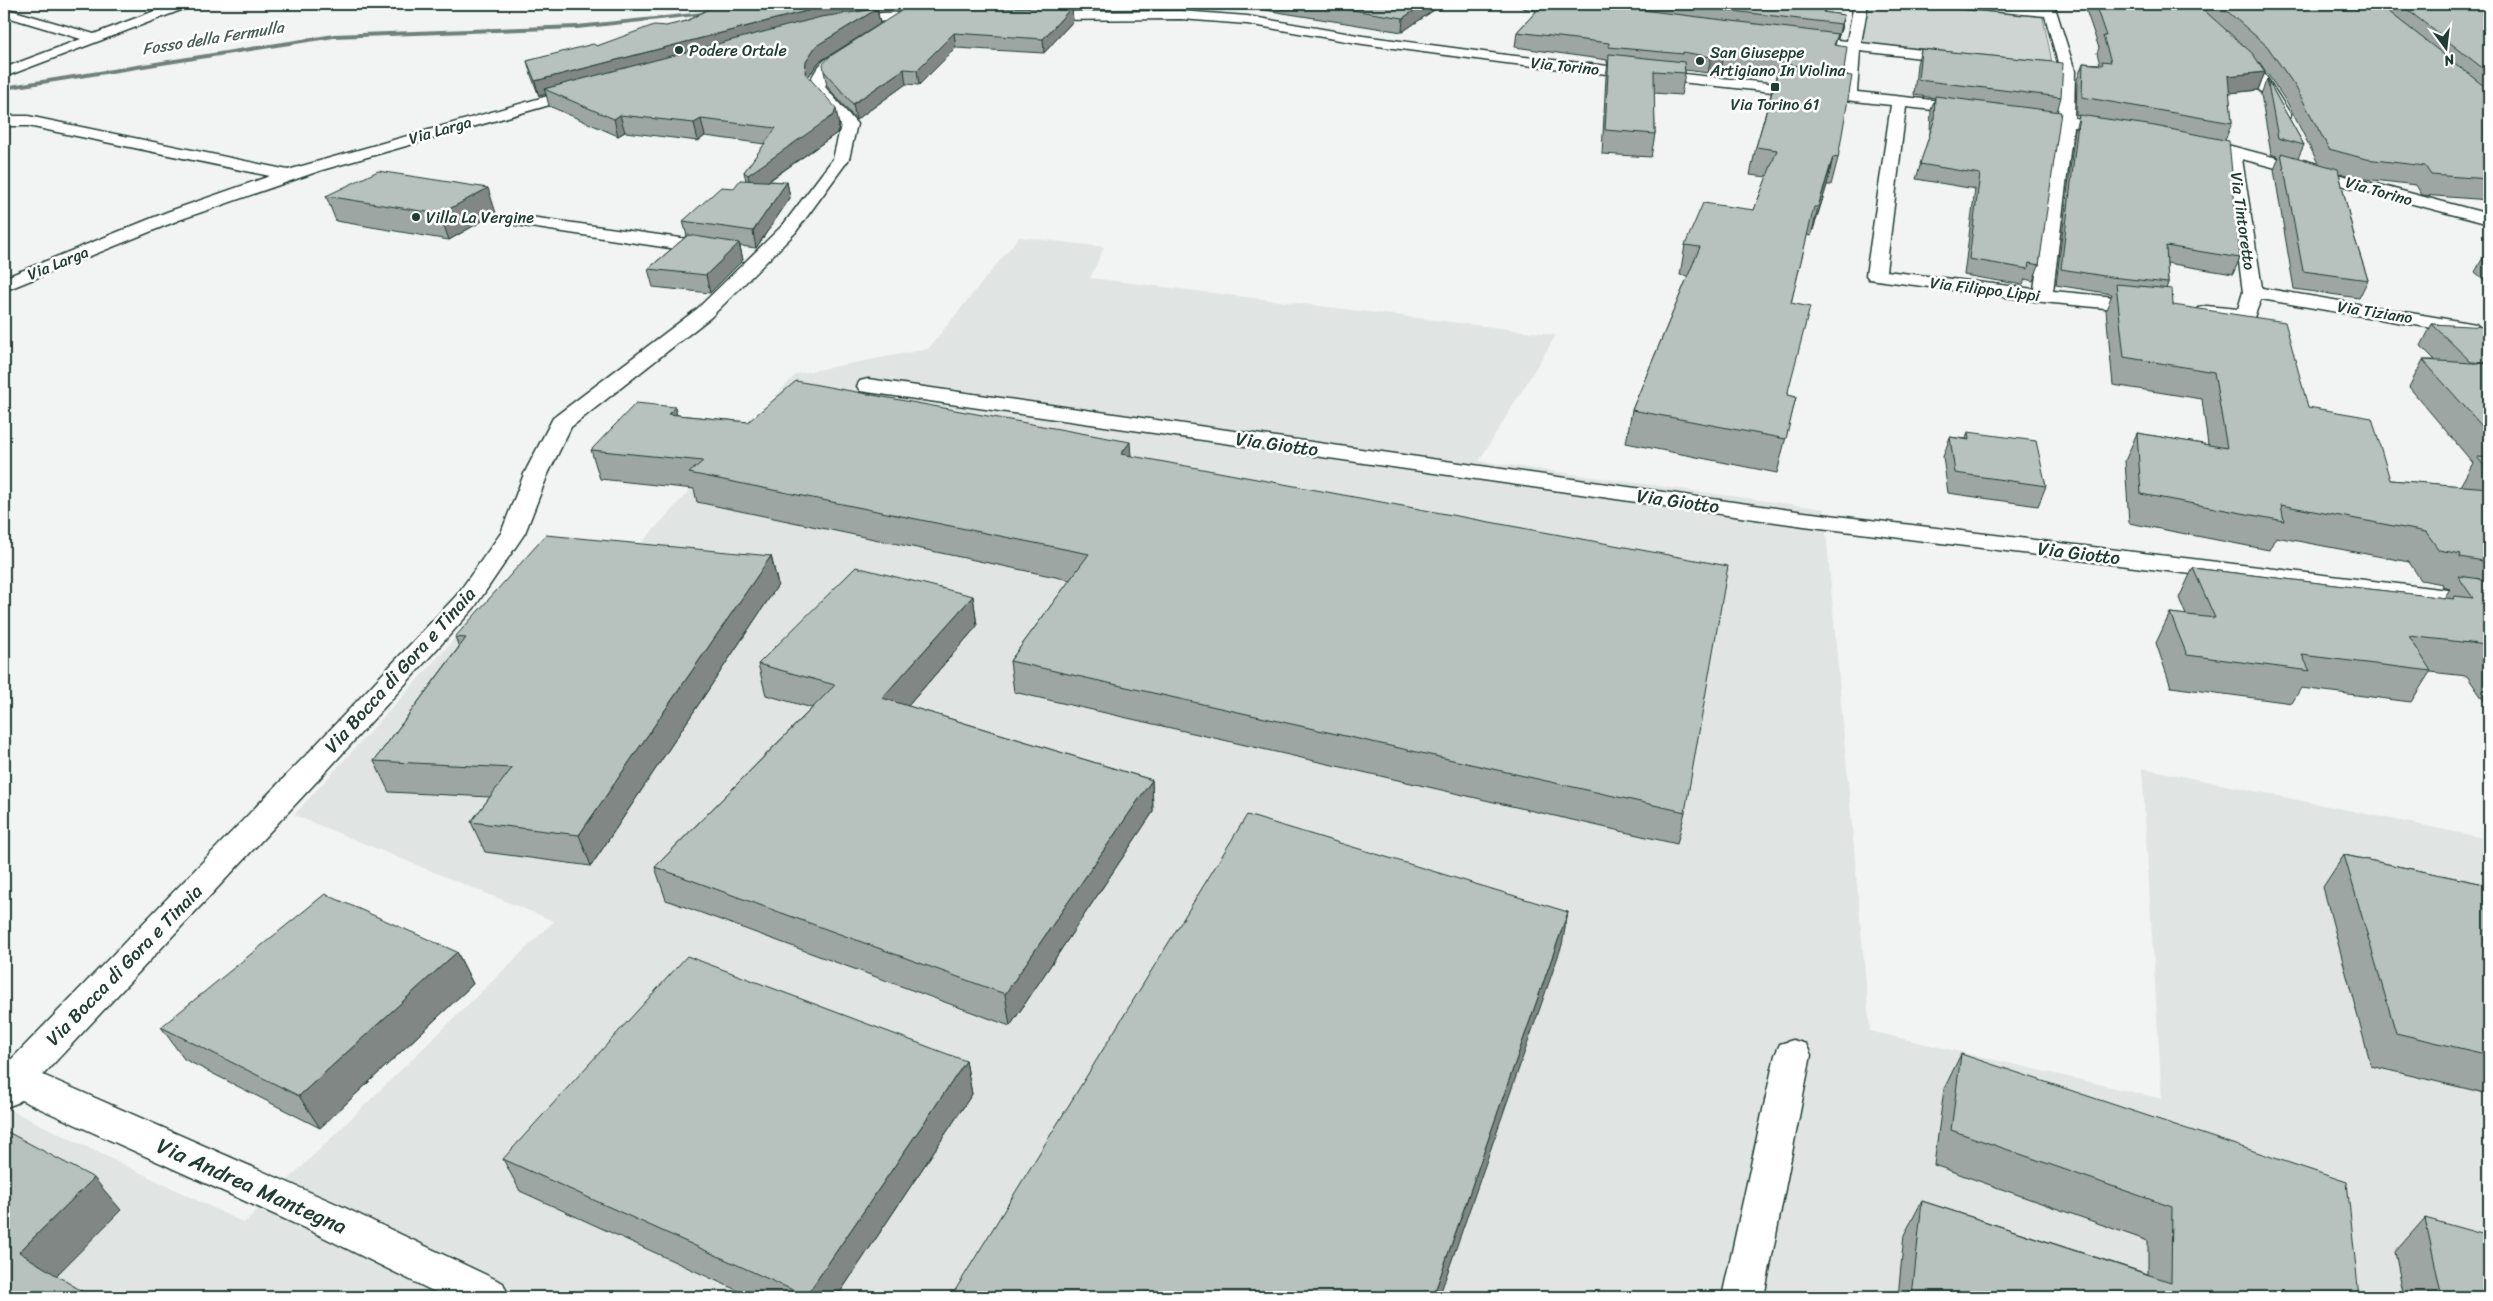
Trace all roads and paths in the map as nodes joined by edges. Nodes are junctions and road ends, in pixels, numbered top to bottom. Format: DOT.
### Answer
graph roads {
  1 [pos="184,4"];
  2 [pos="1526,4"];
  3 [pos="1860,4"];
  4 [pos="1958,4"];
  5 [pos="2184,4"];
  6 [pos="2049,8"];
  7 [pos="4,12"];
  8 [pos="1589,14"];
  9 [pos="882,15"];
  10 [pos="942,16"];
  11 [pos="1021,16"];
  12 [pos="827,27"];
  13 [pos="94,38"];
  14 [pos="1784,38"];
  15 [pos="1853,46"];
  16 [pos="1970,60"];
  17 [pos="2009,64"];
  18 [pos="2068,71"];
  19 [pos="4,73"];
  20 [pos="595,88"];
  21 [pos="1849,95"];
  22 [pos="1899,100"];
  23 [pos="1988,111"];
  24 [pos="2007,114"];
  25 [pos="4,121"];
  26 [pos="2066,121"];
  27 [pos="2131,130"];
  28 [pos="2290,130"];
  29 [pos="2178,138"];
  30 [pos="2233,151"];
  31 [pos="2303,156"];
  32 [pos="2312,172"];
  33 [pos="290,176"];
  34 [pos="2489,219"];
  35 [pos="516,220"];
  36 [pos="745,254"];
  37 [pos="4,285"];
  38 [pos="2253,292"];
  39 [pos="2043,296"];
  40 [pos="2169,308"];
  41 [pos="2188,310"];
  42 [pos="2489,349"];
  43 [pos="868,386"];
  44 [pos="2489,603"];
  45 [pos="1793,1055"];
  46 [pos="9,1086"];
  47 [pos="488,1297"];
  48 [pos="1743,1297"];
  1 -- 13 [label="street"];
  2 -- 8 [label="street"];
  3 -- 15 [label="street"];
  4 -- 6 [label="street"];
  5 -- 28 [label="street"];
  6 -- 18 [label="street"];
  7 -- 13 [label="street"];
  9 -- 10 [label="street"];
  9 -- 12 [label="street"];
  9 -- 36 [label="street, Via Bocca di Gora e Tinaia"];
  11 -- 21 [label="street, Via Torino"];
  13 -- 19 [label="street"];
  14 -- 15 [label="street"];
  15 -- 16 [label="street"];
  15 -- 21 [label="street"];
  17 -- 18 [label="street"];
  18 -- 26 [label="street"];
  20 -- 33 [label="street, Via Larga"];
  21 -- 22 [label="street, Via Torino"];
  22 -- 23 [label="street, Via Torino"];
  22 -- 39 [label="street, Via Filippo Lippi"];
  24 -- 26 [label="street"];
  25 -- 33 [label="street"];
  26 -- 27 [label="street"];
  26 -- 39 [label="street"];
  29 -- 30 [label="street, Via Torino"];
  30 -- 32 [label="street, Via Torino"];
  30 -- 38 [label="street, Via Tintoretto"];
  31 -- 32 [label="street"];
  32 -- 34 [label="street, Via Torino"];
  33 -- 37 [label="street, Via Larga"];
  35 -- 36 [label="street"];
  36 -- 46 [label="street, Via Bocca di Gora e Tinaia"];
  38 -- 41 [label="street"];
  38 -- 42 [label="street, Via Tiziano"];
  39 -- 40 [label="street, Via Filippo Lippi"];
  43 -- 44 [label="street, Via Giotto"];
  45 -- 48 [label="street"];
  46 -- 47 [label="street, Via Andrea Mantegna"];
}
